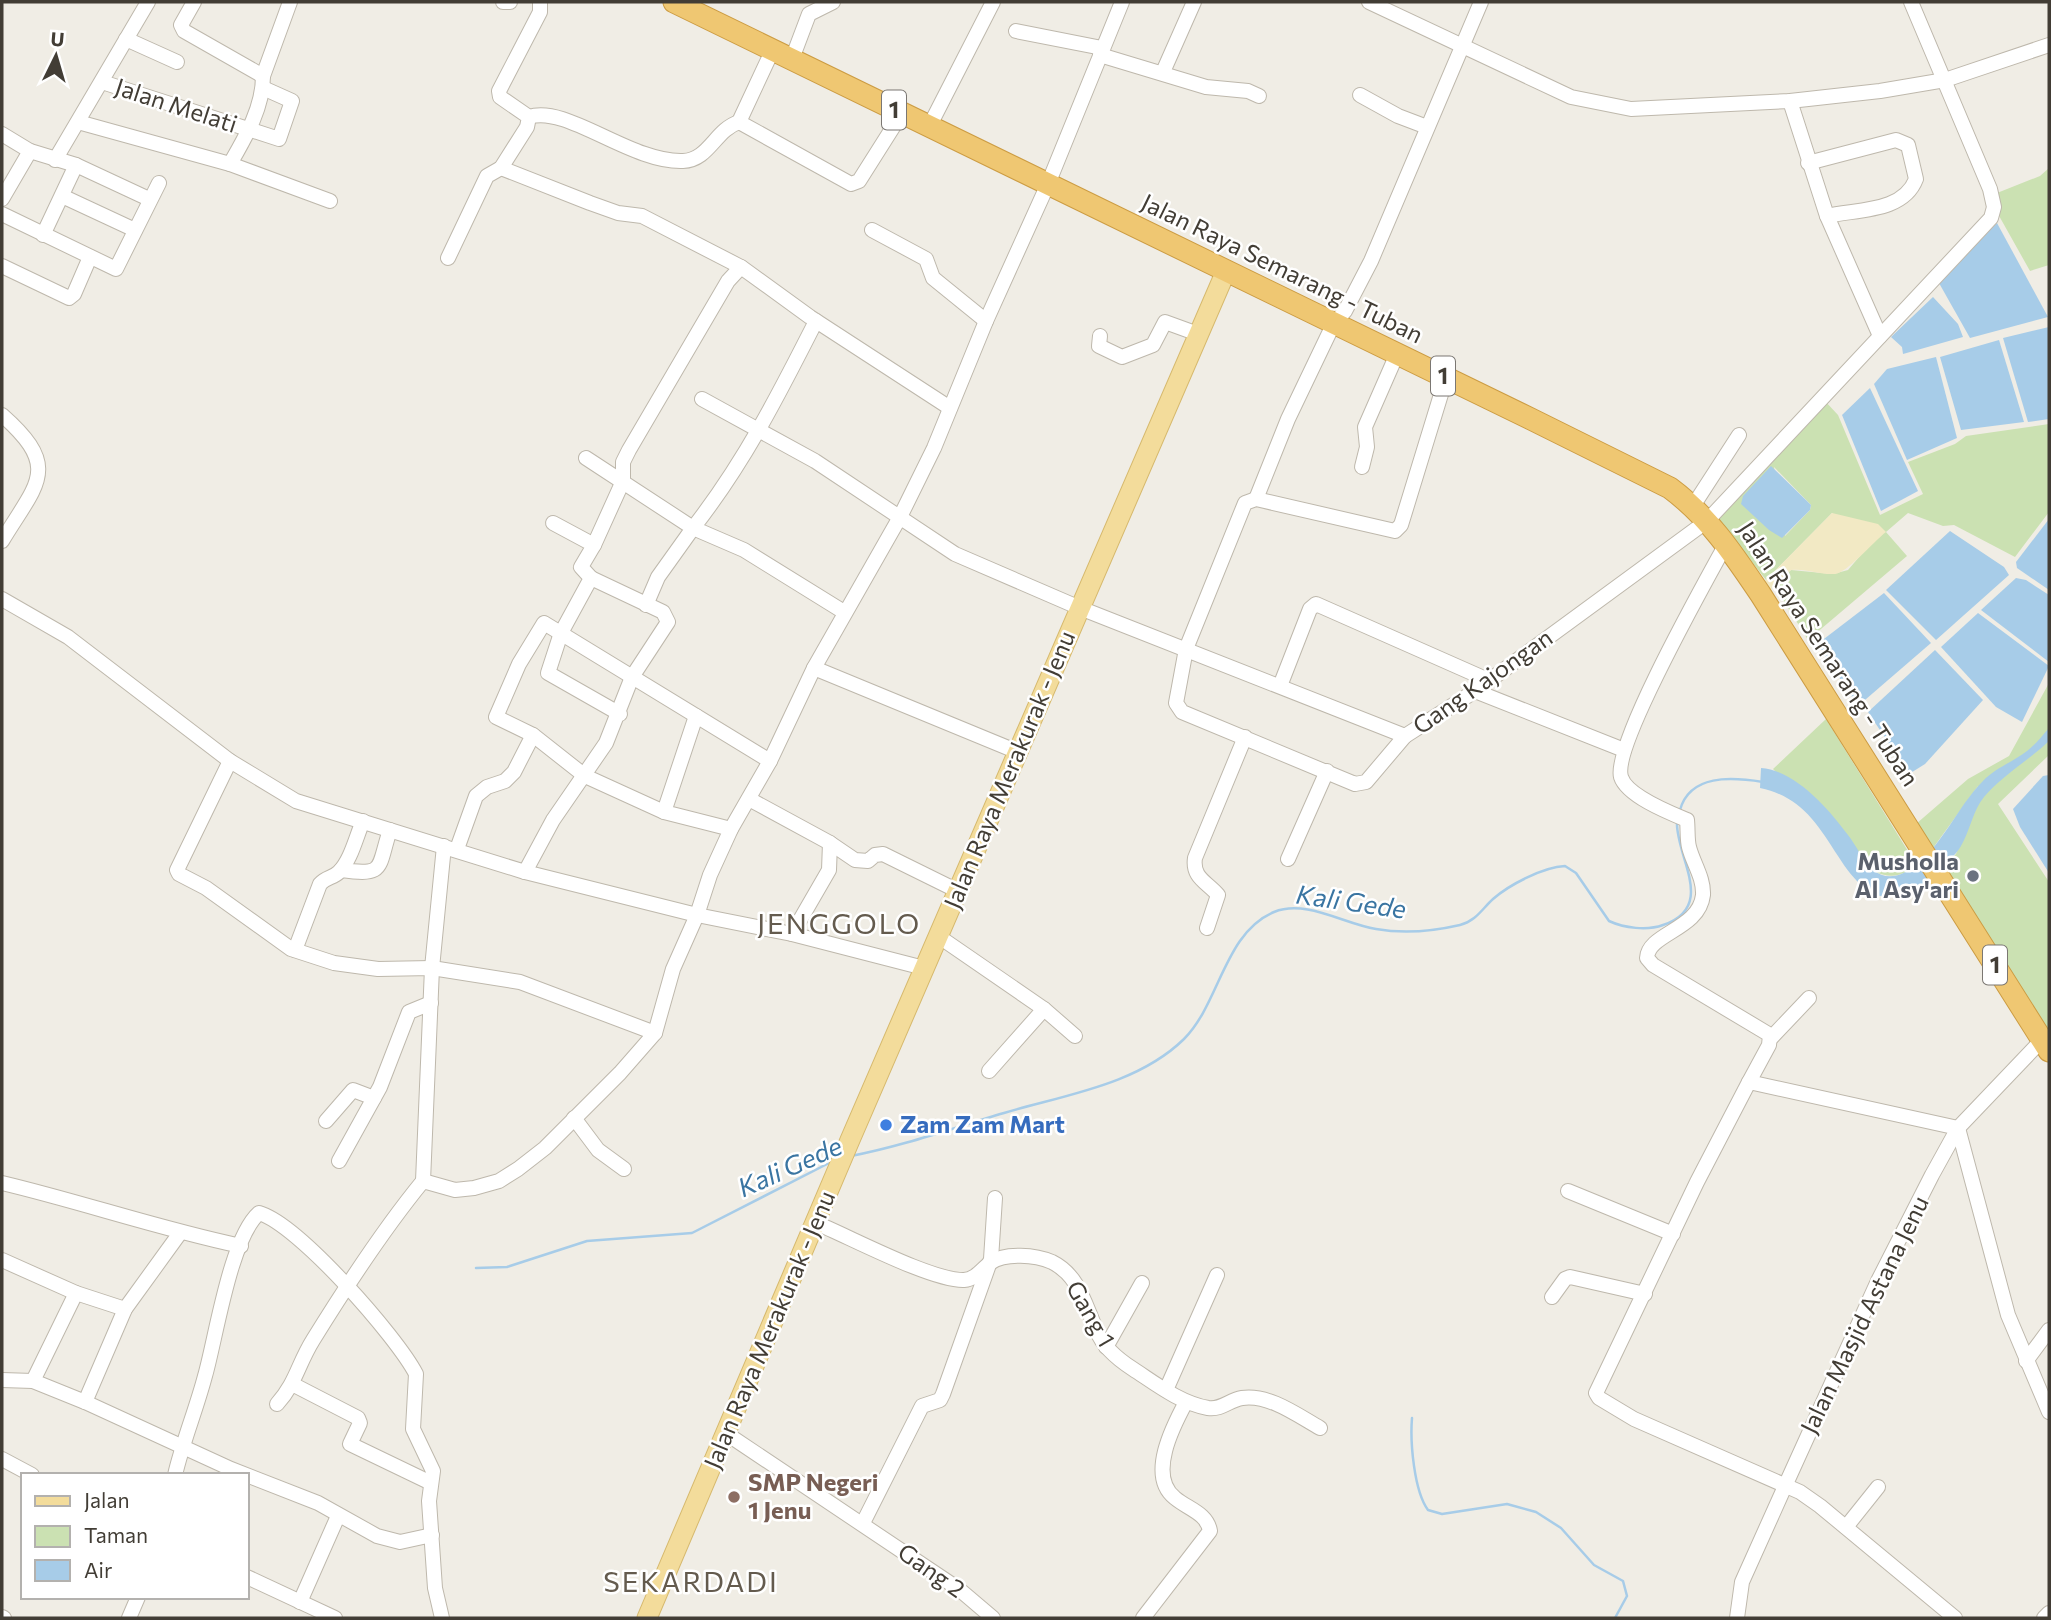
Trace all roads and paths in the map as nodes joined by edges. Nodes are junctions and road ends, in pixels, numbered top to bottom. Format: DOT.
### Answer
graph roads {
  1 [pos="148,2"];
  2 [pos="194,2"];
  3 [pos="290,2"];
  4 [pos="503,2"];
  5 [pos="510,2"];
  6 [pos="540,2"];
  7 [pos="674,2"];
  8 [pos="833,2"];
  9 [pos="993,2"];
  10 [pos="1122,2"];
  11 [pos="1194,2"];
  12 [pos="1369,2"];
  13 [pos="1481,2"];
  14 [pos="1911,2"];
  15 [pos="1016,31"];
  16 [pos="126,39"];
  17 [pos="2049,45"];
  18 [pos="1462,46"];
  19 [pos="1101,52"];
  20 [pos="782,54"];
  21 [pos="177,62"];
  22 [pos="1163,72"];
  23 [pos="1945,80"];
  24 [pos="102,82"];
  25 [pos="263,82"];
  26 [pos="1360,94"];
  27 [pos="1259,96"];
  28 [pos="1790,101"];
  29 [pos="902,113"];
  30 [pos="529,117"];
  31 [pos="78,122"];
  32 [pos="739,122"];
  33 [pos="929,127"];
  34 [pos="1427,127"];
  35 [pos="249,130"];
  36 [pos="2,134"];
  37 [pos="30,151"];
  38 [pos="54,160"];
  39 [pos="1808,163"];
  40 [pos="76,164"];
  41 [pos="230,164"];
  42 [pos="501,168"];
  43 [pos="159,183"];
  44 [pos="1048,184"];
  45 [pos="62,196"];
  46 [pos="2,199"];
  47 [pos="149,199"];
  48 [pos="330,201"];
  49 [pos="2,214"];
  50 [pos="1827,216"];
  51 [pos="135,230"];
  52 [pos="872,230"];
  53 [pos="43,235"];
  54 [pos="90,257"];
  55 [pos="448,258"];
  56 [pos="2,266"];
  57 [pos="741,267"];
  58 [pos="1226,271"];
  59 [pos="816,321"];
  60 [pos="986,321"];
  61 [pos="1333,325"];
  62 [pos="1198,334"];
  63 [pos="1100,336"];
  64 [pos="1880,336"];
  65 [pos="1397,354"];
  66 [pos="1446,378"];
  67 [pos="702,399"];
  68 [pos="950,408"];
  69 [pos="2,415"];
  70 [pos="761,429"];
  71 [pos="1739,435"];
  72 [pos="586,458"];
  73 [pos="1362,467"];
  74 [pos="623,481"];
  75 [pos="1256,499"];
  76 [pos="1700,514"];
  77 [pos="900,517"];
  78 [pos="553,523"];
  79 [pos="693,528"];
  80 [pos="2,541"];
  81 [pos="1726,544"];
  82 [pos="594,545"];
  83 [pos="591,578"];
  84 [pos="2,599"];
  85 [pos="646,604"];
  86 [pos="1080,608"];
  87 [pos="844,612"];
  88 [pos="561,633"];
  89 [pos="1186,649"];
  90 [pos="814,667"];
  91 [pos="632,677"];
  92 [pos="1488,680"];
  93 [pos="1280,686"];
  94 [pos="1475,691"];
  95 [pos="620,714"];
  96 [pos="696,716"];
  97 [pos="533,735"];
  98 [pos="1405,736"];
  99 [pos="1245,737"];
  100 [pos="1624,750"];
  101 [pos="1018,752"];
  102 [pos="230,761"];
  103 [pos="770,761"];
  104 [pos="1326,771"];
  105 [pos="585,776"];
  106 [pos="749,799"];
  107 [pos="664,812"];
  108 [pos="363,821"];
  109 [pos="390,830"];
  110 [pos="731,830"];
  111 [pos="830,843"];
  112 [pos="451,847"];
  113 [pos="1288,859"];
  114 [pos="341,870"];
  115 [pos="526,872"];
  116 [pos="958,891"];
  117 [pos="697,915"];
  118 [pos="1207,928"];
  119 [pos="792,934"];
  120 [pos="938,936"];
  121 [pos="295,950"];
  122 [pos="432,968"];
  123 [pos="924,968"];
  124 [pos="1809,998"];
  125 [pos="431,1003"];
  126 [pos="1044,1009"];
  127 [pos="655,1033"];
  128 [pos="1075,1037"];
  129 [pos="1772,1038"];
  130 [pos="2046,1045"];
  131 [pos="989,1071"];
  132 [pos="1749,1082"];
  133 [pos="374,1098"];
  134 [pos="573,1118"];
  135 [pos="326,1121"];
  136 [pos="1958,1128"];
  137 [pos="339,1161"];
  138 [pos="624,1169"];
  139 [pos="423,1181"];
  140 [pos="2,1183"];
  141 [pos="1568,1191"];
  142 [pos="995,1198"];
  143 [pos="816,1223"];
  144 [pos="180,1233"];
  145 [pos="1673,1234"];
  146 [pos="241,1246"];
  147 [pos="2,1260"];
  148 [pos="985,1268"];
  149 [pos="1217,1275"];
  150 [pos="1142,1283"];
  151 [pos="346,1286"];
  152 [pos="76,1293"];
  153 [pos="1645,1294"];
  154 [pos="1552,1297"];
  155 [pos="125,1309"];
  156 [pos="2049,1330"];
  157 [pos="1106,1347"];
  158 [pos="2026,1361"];
  159 [pos="2,1380"];
  160 [pos="33,1381"];
  161 [pos="294,1385"];
  162 [pos="1166,1390"];
  163 [pos="85,1402"];
  164 [pos="1186,1402"];
  165 [pos="277,1404"];
  166 [pos="2049,1412"];
  167 [pos="1320,1428"];
  168 [pos="727,1434"];
  169 [pos="181,1447"];
  170 [pos="2,1459"];
  171 [pos="28,1473"];
  172 [pos="175,1473"];
  173 [pos="245,1473"];
  174 [pos="248,1474"];
  175 [pos="431,1483"];
  176 [pos="1786,1484"];
  177 [pos="1878,1488"];
  178 [pos="338,1516"];
  179 [pos="863,1523"];
  180 [pos="1846,1527"];
  181 [pos="432,1535"];
  182 [pos="248,1577"];
  183 [pos="137,1599"];
  184 [pos="300,1602"];
  185 [pos="2049,1613"];
  186 [pos="130,1618"];
  187 [pos="335,1618"];
  188 [pos="442,1618"];
  189 [pos="647,1618"];
  190 [pos="993,1618"];
  191 [pos="1143,1618"];
  192 [pos="1737,1618"];
  193 [pos="1955,1618"];
  194 [pos="2044,1618"];
  1 -- 16 [label="street"];
  2 -- 25 [label="street"];
  3 -- 25 [label="street"];
  4 -- 5 [label="street"];
  6 -- 30 [label="street"];
  7 -- 20 [label="highway, Jalan Raya Semarang - Tuban / 1"];
  8 -- 20 [label="street"];
  9 -- 33 [label="street"];
  10 -- 19 [label="street"];
  11 -- 22 [label="street"];
  12 -- 18 [label="street"];
  13 -- 18 [label="street"];
  14 -- 23 [label="street"];
  15 -- 19 [label="street"];
  16 -- 21 [label="street"];
  16 -- 24 [label="street"];
  17 -- 23 [label="street"];
  18 -- 28 [label="street"];
  18 -- 34 [label="street"];
  19 -- 22 [label="street"];
  19 -- 44 [label="street"];
  20 -- 29 [label="highway, Jalan Raya Semarang - Tuban / 1"];
  20 -- 32 [label="street"];
  22 -- 27 [label="street"];
  23 -- 28 [label="street"];
  23 -- 64 [label="street"];
  24 -- 31 [label="street"];
  24 -- 35 [label="street, Jalan Melati"];
  25 -- 35 [label="street"];
  25 -- 35 [label="street, Jalan Melati"];
  26 -- 34 [label="street"];
  28 -- 39 [label="street"];
  29 -- 32 [label="street"];
  29 -- 33 [label="highway, Jalan Raya Semarang - Tuban / 1"];
  30 -- 32 [label="street"];
  30 -- 42 [label="street"];
  31 -- 38 [label="street"];
  31 -- 41 [label="street"];
  33 -- 44 [label="highway, Jalan Raya Semarang - Tuban / 1"];
  34 -- 61 [label="street"];
  35 -- 41 [label="street"];
  36 -- 37 [label="street"];
  37 -- 38 [label="street"];
  37 -- 46 [label="street"];
  38 -- 40 [label="street"];
  39 -- 50 [label="street"];
  39 -- 50 [label="street"];
  40 -- 45 [label="street"];
  40 -- 47 [label="street"];
  41 -- 48 [label="street"];
  42 -- 55 [label="street"];
  42 -- 57 [label="street"];
  43 -- 47 [label="street"];
  44 -- 58 [label="highway, Jalan Raya Semarang - Tuban / 1"];
  44 -- 60 [label="street"];
  45 -- 51 [label="street"];
  45 -- 53 [label="street"];
  47 -- 51 [label="street"];
  49 -- 53 [label="street"];
  50 -- 64 [label="street"];
  51 -- 54 [label="street"];
  52 -- 60 [label="street"];
  53 -- 54 [label="street"];
  54 -- 56 [label="street"];
  57 -- 59 [label="street"];
  57 -- 74 [label="street"];
  58 -- 61 [label="highway, Jalan Raya Semarang - Tuban / 1"];
  58 -- 62 [label="main road, Jalan Raya Merakurak - Jenu"];
  59 -- 68 [label="street"];
  59 -- 70 [label="street"];
  60 -- 68 [label="street"];
  61 -- 65 [label="highway, Jalan Raya Semarang - Tuban / 1"];
  61 -- 75 [label="street"];
  62 -- 63 [label="street"];
  62 -- 86 [label="main road, Jalan Raya Merakurak - Jenu"];
  64 -- 76 [label="street"];
  65 -- 66 [label="highway, Jalan Raya Semarang - Tuban / 1"];
  65 -- 73 [label="street"];
  66 -- 75 [label="street"];
  66 -- 76 [label="highway, Jalan Raya Semarang - Tuban / 1"];
  67 -- 70 [label="street, Gang Kajongan"];
  68 -- 77 [label="street"];
  69 -- 80 [label="street"];
  70 -- 77 [label="street, Gang Kajongan"];
  70 -- 79 [label="street"];
  71 -- 76 [label="street"];
  72 -- 74 [label="street"];
  74 -- 79 [label="street"];
  74 -- 82 [label="street"];
  75 -- 89 [label="street"];
  76 -- 81 [label="highway, Jalan Raya Semarang - Tuban / 1"];
  76 -- 92 [label="street, Gang Kajongan"];
  77 -- 86 [label="street, Gang Kajongan"];
  77 -- 87 [label="street"];
  78 -- 82 [label="street"];
  79 -- 85 [label="street"];
  79 -- 87 [label="street"];
  81 -- 100 [label="street"];
  81 -- 130 [label="highway, Jalan Raya Semarang - Tuban / 1"];
  82 -- 83 [label="street"];
  83 -- 85 [label="street"];
  83 -- 88 [label="street"];
  84 -- 102 [label="street"];
  85 -- 91 [label="street"];
  86 -- 89 [label="street, Gang Kajongan"];
  86 -- 101 [label="main road, Jalan Raya Merakurak - Jenu"];
  87 -- 90 [label="street"];
  88 -- 91 [label="street"];
  88 -- 95 [label="street"];
  88 -- 97 [label="street"];
  89 -- 93 [label="street, Gang Kajongan"];
  89 -- 99 [label="street"];
  90 -- 101 [label="street"];
  90 -- 103 [label="street"];
  91 -- 95 [label="street"];
  91 -- 96 [label="street"];
  92 -- 93 [label="street"];
  92 -- 94 [label="street, Gang Kajongan"];
  93 -- 98 [label="street, Gang Kajongan"];
  94 -- 98 [label="street, Gang Kajongan"];
  94 -- 100 [label="street"];
  95 -- 105 [label="street"];
  96 -- 103 [label="street"];
  96 -- 107 [label="street"];
  97 -- 105 [label="street"];
  97 -- 112 [label="street"];
  98 -- 104 [label="street"];
  99 -- 104 [label="street"];
  99 -- 118 [label="street"];
  100 -- 129 [label="street"];
  101 -- 116 [label="main road, Jalan Raya Merakurak - Jenu"];
  102 -- 108 [label="street"];
  102 -- 121 [label="street"];
  103 -- 106 [label="street"];
  104 -- 113 [label="street"];
  105 -- 107 [label="street"];
  105 -- 115 [label="street"];
  106 -- 110 [label="street"];
  106 -- 111 [label="street"];
  107 -- 110 [label="street"];
  108 -- 109 [label="street"];
  108 -- 114 [label="street"];
  109 -- 112 [label="street"];
  109 -- 114 [label="street"];
  110 -- 117 [label="street"];
  111 -- 116 [label="street"];
  111 -- 119 [label="street"];
  112 -- 115 [label="street"];
  112 -- 122 [label="street"];
  114 -- 121 [label="street"];
  115 -- 117 [label="street"];
  116 -- 120 [label="main road, Jalan Raya Merakurak - Jenu"];
  117 -- 119 [label="street"];
  117 -- 127 [label="street"];
  119 -- 123 [label="street"];
  120 -- 123 [label="main road, Jalan Raya Merakurak - Jenu"];
  120 -- 126 [label="street"];
  121 -- 122 [label="street"];
  122 -- 125 [label="street"];
  122 -- 127 [label="street"];
  123 -- 143 [label="main road, Jalan Raya Merakurak - Jenu"];
  124 -- 129 [label="street"];
  125 -- 133 [label="street"];
  125 -- 139 [label="street"];
  126 -- 128 [label="street"];
  126 -- 131 [label="street"];
  127 -- 134 [label="street"];
  129 -- 132 [label="street"];
  130 -- 136 [label="street, Jalan Masjid Astana Jenu"];
  132 -- 136 [label="street"];
  132 -- 145 [label="street"];
  133 -- 135 [label="street"];
  133 -- 137 [label="street"];
  134 -- 138 [label="street"];
  134 -- 139 [label="street"];
  136 -- 158 [label="street"];
  136 -- 176 [label="street, Jalan Masjid Astana Jenu"];
  139 -- 151 [label="street"];
  140 -- 144 [label="street"];
  141 -- 145 [label="street"];
  142 -- 148 [label="street"];
  143 -- 148 [label="street, Gang 1"];
  143 -- 168 [label="main road, Jalan Raya Merakurak - Jenu"];
  144 -- 146 [label="street"];
  144 -- 155 [label="street"];
  145 -- 153 [label="street"];
  146 -- 151 [label="street"];
  146 -- 169 [label="street"];
  147 -- 152 [label="street"];
  148 -- 157 [label="street, Gang 1"];
  148 -- 179 [label="street"];
  149 -- 162 [label="street"];
  150 -- 157 [label="street"];
  151 -- 161 [label="street"];
  151 -- 175 [label="street"];
  152 -- 155 [label="street"];
  152 -- 160 [label="street"];
  153 -- 154 [label="street"];
  153 -- 176 [label="street"];
  155 -- 163 [label="street"];
  156 -- 158 [label="street"];
  157 -- 162 [label="street, Gang 1"];
  158 -- 166 [label="street"];
  159 -- 160 [label="street"];
  160 -- 163 [label="street"];
  161 -- 165 [label="street"];
  161 -- 175 [label="street"];
  162 -- 164 [label="street, Gang 1"];
  163 -- 169 [label="street"];
  164 -- 167 [label="street, Gang 1"];
  164 -- 191 [label="street"];
  168 -- 179 [label="street, Gang 2"];
  168 -- 189 [label="main road, Jalan Raya Merakurak - Jenu"];
  169 -- 172 [label="street"];
  169 -- 173 [label="street"];
  170 -- 171 [label="street"];
  174 -- 178 [label="street"];
  175 -- 181 [label="street"];
  176 -- 180 [label="street"];
  176 -- 192 [label="street, Jalan Masjid Astana Jenu"];
  177 -- 180 [label="street"];
  178 -- 181 [label="street"];
  178 -- 184 [label="street"];
  179 -- 190 [label="street, Gang 2"];
  180 -- 193 [label="street"];
  181 -- 188 [label="street"];
  182 -- 184 [label="street"];
  183 -- 186 [label="street"];
  184 -- 187 [label="street"];
  185 -- 194 [label="street"];
}
